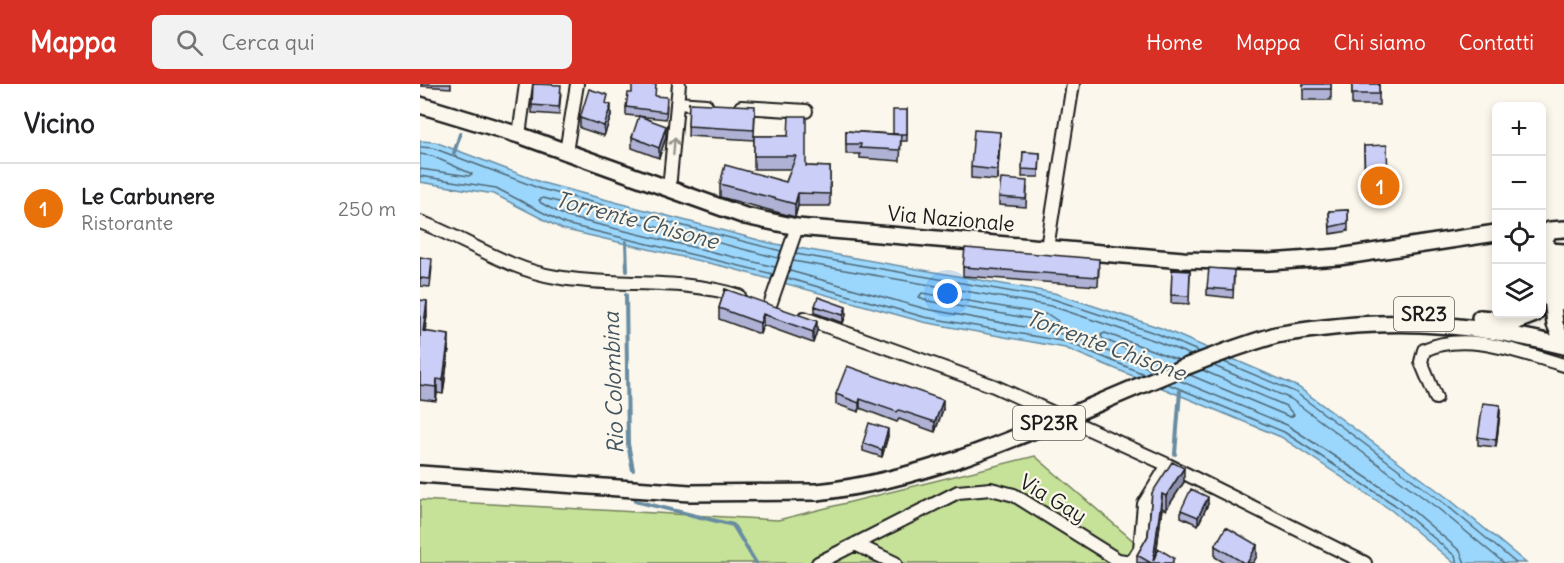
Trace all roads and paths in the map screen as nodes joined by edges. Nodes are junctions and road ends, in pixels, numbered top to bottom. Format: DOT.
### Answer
graph roads {
  1 [pos="526,84"];
  2 [pos="577,84"];
  3 [pos="679,84"];
  4 [pos="1073,84"];
  5 [pos="677,103"];
  6 [pos="420,105"];
  7 [pos="806,111"];
  8 [pos="519,135"];
  9 [pos="566,152"];
  10 [pos="669,189"];
  11 [pos="420,222"];
  12 [pos="797,227"];
  13 [pos="1564,229"];
  14 [pos="1492,234"];
  15 [pos="1546,234"];
  16 [pos="1047,248"];
  17 [pos="1557,252"];
  18 [pos="1564,260"];
  19 [pos="1551,289"];
  20 [pos="1546,300"];
  21 [pos="1564,302"];
  22 [pos="771,306"];
  23 [pos="1525,318"];
  24 [pos="1314,328"];
  25 [pos="1564,346"];
  26 [pos="1564,365"];
  27 [pos="1436,399"];
  28 [pos="1168,465"];
  29 [pos="420,474"];
  30 [pos="855,543"];
  31 [pos="818,563"];
  32 [pos="895,563"];
  33 [pos="1365,563"];
  1 -- 8 [label="street"];
  2 -- 9 [label="street"];
  3 -- 5 [label="street"];
  4 -- 16 [label="street"];
  5 -- 7 [label="street"];
  10 -- 5 [label="street, one-way"];
  6 -- 8 [label="main road, Via Nazionale"];
  8 -- 9 [label="main road, Via Nazionale"];
  9 -- 10 [label="main road, Via Nazionale"];
  10 -- 12 [label="main road, Via Nazionale"];
  11 -- 22 [label="street"];
  12 -- 16 [label="main road, Via Nazionale"];
  12 -- 22 [label="street"];
  13 -- 15 [label="main road"];
  14 -- 16 [label="main road, Via Nazionale"];
  17 -- 19 [label="main road"];
  18 -- 21 [label="main road"];
  19 -- 20 [label="main road"];
  19 -- 25 [label="main road"];
  22 -- 28 [label="street"];
  23 -- 24 [label="main road, SR23"];
  24 -- 25 [label="main road, SP23R"];
  24 -- 29 [label="main road, SP23R, bridge"];
  26 -- 27 [label="street"];
  28 -- 30 [label="street, Via Gay"];
  28 -- 33 [label="street"];
  30 -- 31 [label="street, Via Gay"];
  30 -- 32 [label="street"];
}
